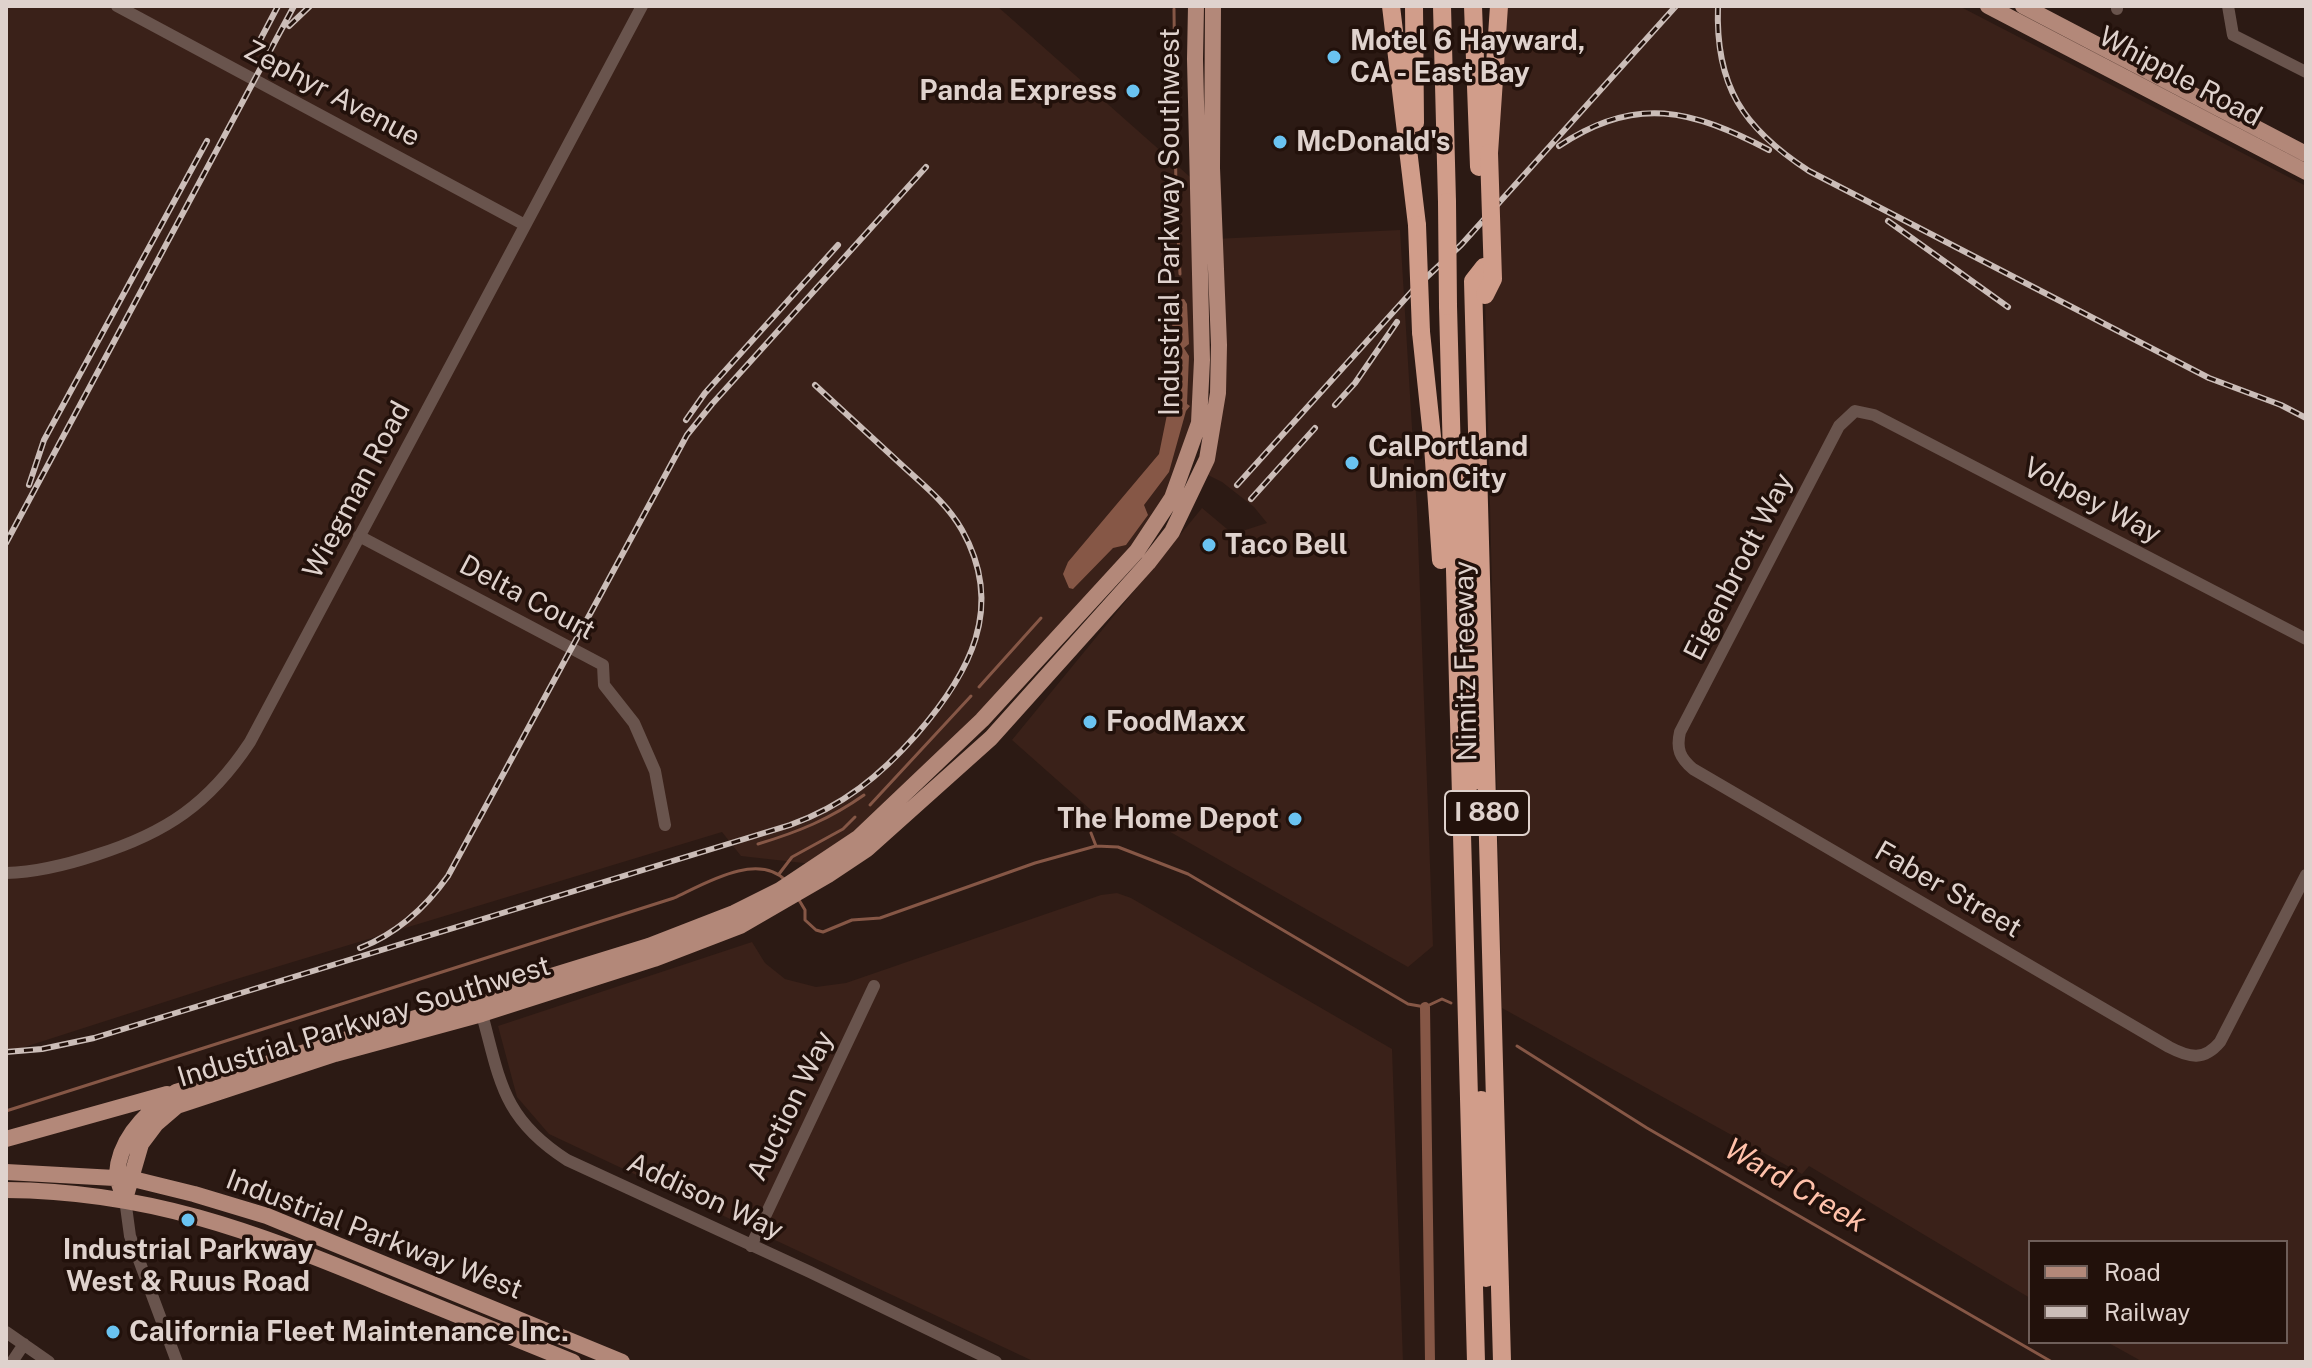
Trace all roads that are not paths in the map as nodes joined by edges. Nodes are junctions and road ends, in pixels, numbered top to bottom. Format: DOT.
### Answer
graph roads {
  1 [pos="117,6"];
  2 [pos="642,6"];
  3 [pos="1196,6"];
  4 [pos="1213,6"];
  5 [pos="1391,6"];
  6 [pos="1414,6"];
  7 [pos="1442,6"];
  8 [pos="1473,6"];
  9 [pos="1499,6"];
  10 [pos="1988,6"];
  11 [pos="2023,6"];
  12 [pos="2228,6"];
  13 [pos="2306,72"];
  14 [pos="2306,154"];
  15 [pos="1484,160"];
  16 [pos="2306,172"];
  17 [pos="525,225"];
  18 [pos="1417,225"];
  19 [pos="1484,267"];
  20 [pos="1209,294"];
  21 [pos="1485,295"];
  22 [pos="1448,350"];
  23 [pos="1855,411"];
  24 [pos="359,536"];
  25 [pos="1455,638"];
  26 [pos="2306,639"];
  27 [pos="982,720"];
  28 [pos="991,738"];
  29 [pos="1679,752"];
  30 [pos="665,825"];
  31 [pos="824,870"];
  32 [pos="6,873"];
  33 [pos="2306,875"];
  34 [pos="874,986"];
  35 [pos="479,1006"];
  36 [pos="176,1092"];
  37 [pos="6,1139"];
  38 [pos="6,1172"];
  39 [pos="125,1178"];
  40 [pos="6,1190"];
  41 [pos="125,1199"];
  42 [pos="751,1246"];
  43 [pos="6,1332"];
  44 [pos="24,1344"];
  45 [pos="12,1362"];
  46 [pos="49,1362"];
  47 [pos="177,1362"];
  48 [pos="573,1362"];
  49 [pos="622,1362"];
  50 [pos="996,1362"];
  51 [pos="1476,1362"];
  52 [pos="1488,1362"];
  53 [pos="1502,1362"];
  54 [pos="1513,1362"];
  1 -- 17 [label="street, Zephyr Avenue"];
  2 -- 17 [label="street, Wiegman Road"];
  3 -- 20 [label="main road, Industrial Parkway Southwest"];
  4 -- 20 [label="main road, Industrial Parkway Southwest"];
  5 -- 18 [label="highway"];
  6 -- 18 [label="highway"];
  7 -- 22 [label="highway, Nimitz Freeway / I 880, bridge"];
  8 -- 15 [label="highway, Nimitz Freeway / I 880"];
  9 -- 15 [label="highway"];
  10 -- 16 [label="main road, Whipple Road"];
  11 -- 14 [label="main road, Whipple Road"];
  12 -- 13 [label="street"];
  15 -- 19 [label="highway, Nimitz Freeway / I 880"];
  15 -- 21 [label="highway, bridge"];
  17 -- 24 [label="street, Wiegman Road"];
  18 -- 25 [label="highway, bridge"];
  19 -- 21 [label="highway, Nimitz Freeway / I 880"];
  19 -- 53 [label="highway, I 880"];
  20 -- 27 [label="main road, Industrial Parkway Southwest"];
  20 -- 28 [label="main road, Industrial Parkway Southwest"];
  21 -- 54 [label="highway, Nimitz Freeway / I 880"];
  22 -- 25 [label="highway, Nimitz Freeway / I 880"];
  22 -- 52 [label="highway, I 880"];
  23 -- 26 [label="street, Volpey Way"];
  23 -- 29 [label="street, Eigenbrodt Way"];
  24 -- 30 [label="street, Delta Court"];
  24 -- 32 [label="street, Wiegman Road"];
  25 -- 51 [label="highway, Nimitz Freeway / I 880"];
  27 -- 28 [label="main road"];
  27 -- 31 [label="main road, Industrial Parkway Southwest"];
  28 -- 31 [label="main road, Industrial Parkway Southwest"];
  29 -- 33 [label="street, Faber Street"];
  31 -- 35 [label="main road, Industrial Parkway Southwest"];
  34 -- 42 [label="street, Auction Way"];
  35 -- 36 [label="main road, Industrial Parkway Southwest"];
  35 -- 39 [label="main road, Industrial Parkway Southwest"];
  35 -- 42 [label="street, Addison Way"];
  36 -- 37 [label="main road"];
  36 -- 39 [label="main road, Industrial Parkway Southwest"];
  38 -- 39 [label="main road, Industrial Parkway West"];
  39 -- 41 [label="main road, Industrial Parkway Southwest"];
  39 -- 49 [label="main road, Industrial Parkway West"];
  40 -- 41 [label="main road, Industrial Parkway West"];
  41 -- 47 [label="street"];
  41 -- 48 [label="main road, Industrial Parkway West"];
  42 -- 50 [label="street, Addison Way"];
  43 -- 44 [label="street"];
  44 -- 45 [label="street"];
  44 -- 46 [label="street"];
}
